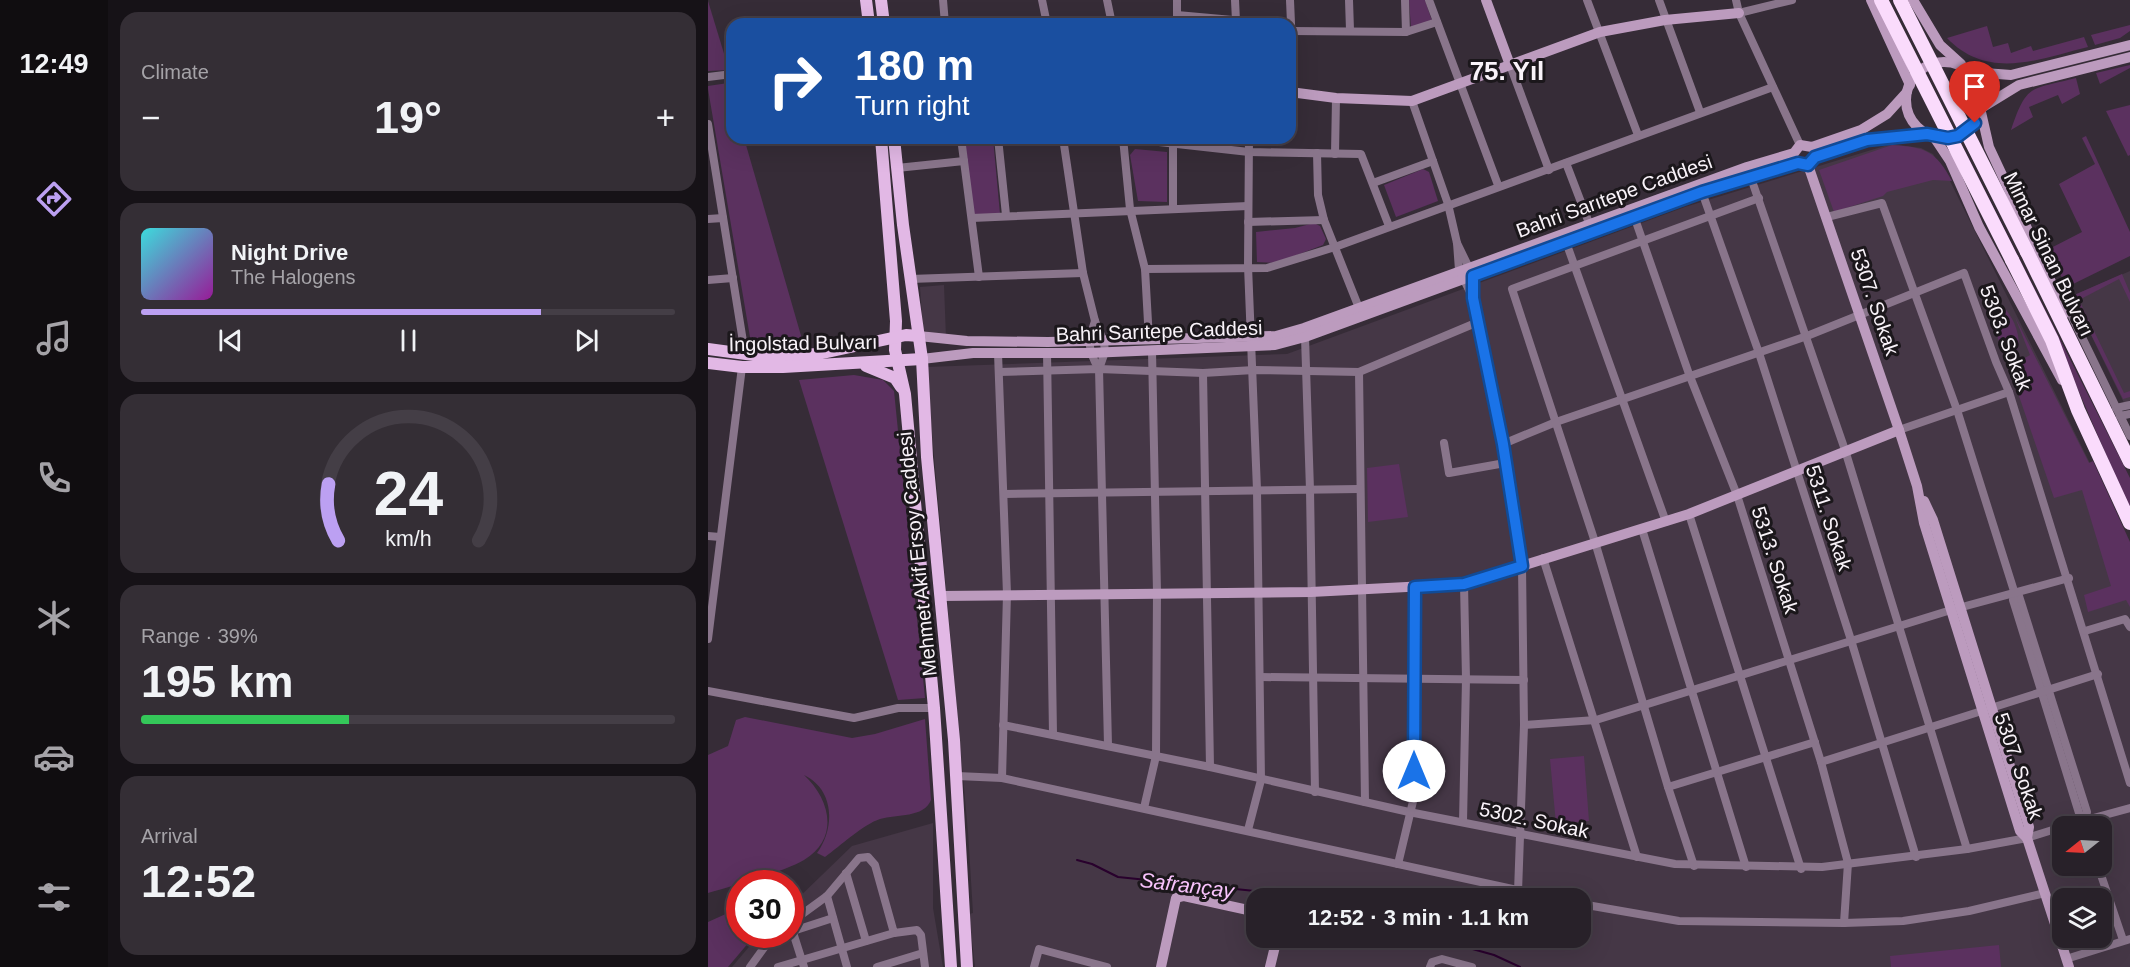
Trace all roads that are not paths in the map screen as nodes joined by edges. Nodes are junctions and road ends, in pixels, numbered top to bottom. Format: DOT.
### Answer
graph roads {
  1 [pos="866,0"];
  2 [pos="881,0"];
  3 [pos="943,0"];
  4 [pos="1036,0"];
  5 [pos="1042,0"];
  6 [pos="1109,0"];
  7 [pos="1177,0"];
  8 [pos="1235,0"];
  9 [pos="1290,0"];
  10 [pos="1348,0"];
  11 [pos="1405,0"];
  12 [pos="1429,0"];
  13 [pos="1587,0"];
  14 [pos="1659,0"];
  15 [pos="1736,0"];
  16 [pos="1792,0"];
  17 [pos="1871,0"];
  18 [pos="1881,0"];
  19 [pos="1900,0"];
  20 [pos="1913,0"];
  21 [pos="1489,1"];
  22 [pos="1739,12"];
  23 [pos="868,18"];
  24 [pos="883,18"];
  25 [pos="944,18"];
  26 [pos="1046,18"];
  27 [pos="1111,18"];
  28 [pos="1177,18"];
  29 [pos="1236,18"];
  30 [pos="1290,18"];
  31 [pos="1665,20"];
  32 [pos="1437,22"];
  33 [pos="1350,30"];
  34 [pos="1296,31"];
  35 [pos="1406,32"];
  36 [pos="1600,32"];
  37 [pos="2130,45"];
  38 [pos="2130,57"];
  39 [pos="1509,65"];
  40 [pos="1967,69"];
  41 [pos="726,75"];
  42 [pos="708,77"];
  43 [pos="1460,82"];
  44 [pos="1773,87"];
  45 [pos="1908,89"];
  46 [pos="1296,93"];
  47 [pos="1336,98"];
  48 [pos="1412,101"];
  49 [pos="1982,110"];
  50 [pos="1700,112"];
  51 [pos="708,124"];
  52 [pos="1638,135"];
  53 [pos="1930,135"];
  54 [pos="881,144"];
  55 [pos="895,144"];
  56 [pos="962,144"];
  57 [pos="999,144"];
  58 [pos="1065,144"];
  59 [pos="1124,144"];
  60 [pos="1173,144"];
  61 [pos="1188,144"];
  62 [pos="1249,144"];
  63 [pos="1250,152"];
  64 [pos="1317,153"];
  65 [pos="1335,154"];
  66 [pos="1804,155"];
  67 [pos="964,161"];
  68 [pos="1433,161"];
  69 [pos="1566,163"];
  70 [pos="897,168"];
  71 [pos="1549,170"];
  72 [pos="1751,178"];
  73 [pos="1373,183"];
  74 [pos="1498,185"];
  75 [pos="1702,192"];
  76 [pos="1759,198"];
  77 [pos="1448,204"];
  78 [pos="1248,206"];
  79 [pos="1173,207"];
  80 [pos="1130,210"];
  81 [pos="1074,212"];
  82 [pos="1006,215"];
  83 [pos="1634,216"];
  84 [pos="1710,216"];
  85 [pos="1827,217"];
  86 [pos="723,218"];
  87 [pos="972,218"];
  88 [pos="708,219"];
  89 [pos="1324,220"];
  90 [pos="1248,222"];
  91 [pos="1589,223"];
  92 [pos="1389,226"];
  93 [pos="1642,241"];
  94 [pos="1566,242"];
  95 [pos="1335,247"];
  96 [pos="1248,266"];
  97 [pos="1575,266"];
  98 [pos="1144,269"];
  99 [pos="1083,273"];
  100 [pos="1466,273"];
  101 [pos="979,277"];
  102 [pos="733,278"];
  103 [pos="910,279"];
  104 [pos="708,280"];
  105 [pos="1914,292"];
  106 [pos="1359,308"];
  107 [pos="1861,313"];
  108 [pos="896,321"];
  109 [pos="1095,321"];
  110 [pos="1478,322"];
  111 [pos="919,336"];
  112 [pos="1807,336"];
  113 [pos="1305,338"];
  114 [pos="895,339"];
  115 [pos="1088,341"];
  116 [pos="1252,343"];
  117 [pos="1151,345"];
  118 [pos="861,346"];
  119 [pos="1105,347"];
  120 [pos="708,349"];
  121 [pos="1047,352"];
  122 [pos="998,353"];
  123 [pos="1089,353"];
  124 [pos="1759,353"];
  125 [pos="922,359"];
  126 [pos="743,361"];
  127 [pos="898,361"];
  128 [pos="844,362"];
  129 [pos="708,363"];
  130 [pos="1099,369"];
  131 [pos="1047,370"];
  132 [pos="1152,370"];
  133 [pos="1254,370"];
  134 [pos="1307,370"];
  135 [pos="999,372"];
  136 [pos="1359,372"];
  137 [pos="1203,373"];
  138 [pos="1689,374"];
  139 [pos="2009,392"];
  140 [pos="905,394"];
  141 [pos="1622,398"];
  142 [pos="2130,405"];
  143 [pos="1957,410"];
  144 [pos="2078,410"];
  145 [pos="2111,410"];
  146 [pos="2130,414"];
  147 [pos="2120,416"];
  148 [pos="1556,422"];
  149 [pos="1899,430"];
  150 [pos="2130,436"];
  151 [pos="1444,443"];
  152 [pos="1503,444"];
  153 [pos="1845,450"];
  154 [pos="2130,462"];
  155 [pos="1505,463"];
  156 [pos="1796,470"];
  157 [pos="1359,489"];
  158 [pos="1257,490"];
  159 [pos="1310,490"];
  160 [pos="1206,491"];
  161 [pos="1155,492"];
  162 [pos="1102,493"];
  163 [pos="1004,494"];
  164 [pos="1048,495"];
  165 [pos="1737,495"];
  166 [pos="1689,514"];
  167 [pos="1666,522"];
  168 [pos="2130,523"];
  169 [pos="1642,529"];
  170 [pos="708,536"];
  171 [pos="720,537"];
  172 [pos="1595,542"];
  173 [pos="1543,558"];
  174 [pos="1522,566"];
  175 [pos="2069,578"];
  176 [pos="1464,584"];
  177 [pos="1415,587"];
  178 [pos="1362,589"];
  179 [pos="1260,591"];
  180 [pos="2014,591"];
  181 [pos="1157,592"];
  182 [pos="1208,592"];
  183 [pos="1311,592"];
  184 [pos="1006,594"];
  185 [pos="1103,594"];
  186 [pos="1051,595"];
  187 [pos="941,596"];
  188 [pos="1956,608"];
  189 [pos="1900,627"];
  190 [pos="2130,627"];
  191 [pos="2085,631"];
  192 [pos="708,639"];
  193 [pos="1851,640"];
  194 [pos="1790,661"];
  195 [pos="2098,674"];
  196 [pos="1740,675"];
  197 [pos="1312,676"];
  198 [pos="1261,677"];
  199 [pos="1362,677"];
  200 [pos="1414,680"];
  201 [pos="1466,680"];
  202 [pos="1524,680"];
  203 [pos="1692,690"];
  204 [pos="708,691"];
  205 [pos="2045,692"];
  206 [pos="1643,705"];
  207 [pos="934,708"];
  208 [pos="1987,709"];
  209 [pos="1596,720"];
  210 [pos="1003,725"];
  211 [pos="1524,725"];
  212 [pos="1932,728"];
  213 [pos="1053,734"];
  214 [pos="1815,742"];
  215 [pos="1882,743"];
  216 [pos="1108,745"];
  217 [pos="1156,756"];
  218 [pos="1765,758"];
  219 [pos="1821,762"];
  220 [pos="1210,767"];
  221 [pos="1717,772"];
  222 [pos="957,776"];
  223 [pos="1002,778"];
  224 [pos="1261,780"];
  225 [pos="2130,783"];
  226 [pos="1668,787"];
  227 [pos="1315,792"];
  228 [pos="1365,802"];
  229 [pos="1144,808"];
  230 [pos="2130,808"];
  231 [pos="1409,812"];
  232 [pos="2086,816"];
  233 [pos="2105,816"];
  234 [pos="1463,822"];
  235 [pos="2052,830"];
  236 [pos="1248,831"];
  237 [pos="1520,833"];
  238 [pos="2027,838"];
  239 [pos="1967,849"];
  240 [pos="1637,857"];
  241 [pos="1916,857"];
  242 [pos="1848,863"];
  243 [pos="1398,864"];
  244 [pos="1695,866"];
  245 [pos="1746,867"];
  246 [pos="1801,868"];
  247 [pos="846,873"];
  248 [pos="2102,876"];
  249 [pos="1501,888"];
  250 [pos="1518,888"];
  251 [pos="2045,893"];
  252 [pos="827,896"];
  253 [pos="1591,906"];
  254 [pos="1246,910"];
  255 [pos="804,915"];
  256 [pos="833,918"];
  257 [pos="1844,923"];
  258 [pos="804,924"];
  259 [pos="894,933"];
  260 [pos="2126,940"];
  261 [pos="866,941"];
  262 [pos="764,948"];
  263 [pos="798,948"];
  264 [pos="1274,948"];
  265 [pos="842,949"];
  266 [pos="923,953"];
  267 [pos="2068,963"];
  268 [pos="803,964"];
  269 [pos="750,967"];
  270 [pos="778,967"];
  271 [pos="847,967"];
  272 [pos="877,967"];
  273 [pos="925,967"];
  274 [pos="951,967"];
  275 [pos="967,967"];
  276 [pos="1035,967"];
  277 [pos="1107,967"];
  278 [pos="1161,967"];
  279 [pos="1269,967"];
  280 [pos="1430,967"];
  281 [pos="1472,967"];
  1 -- 23 [label="main road"];
  2 -- 24 [label="main road"];
  3 -- 25 [label="street"];
  4 -- 5 [label="street"];
  5 -- 26 [label="street"];
  6 -- 27 [label="street"];
  7 -- 28 [label="street"];
  8 -- 29 [label="street"];
  9 -- 30 [label="street"];
  10 -- 33 [label="street"];
  11 -- 35 [label="street"];
  12 -- 32 [label="street"];
  13 -- 36 [label="street"];
  14 -- 31 [label="street"];
  15 -- 22 [label="street"];
  16 -- 22 [label="street"];
  17 -- 45 [label="main road"];
  18 -- 144 [label="highway, Mimar Sinan Bulvarı, bridge"];
  19 -- 145 [label="highway, Mimar Sinan Bulvarı, bridge"];
  20 -- 40 [label="main road"];
  21 -- 39 [label="main road"];
  22 -- 31 [label="main road"];
  22 -- 44 [label="street"];
  31 -- 36 [label="main road"];
  31 -- 50 [label="street"];
  32 -- 35 [label="street"];
  32 -- 43 [label="street"];
  33 -- 34 [label="street"];
  33 -- 35 [label="street"];
  36 -- 39 [label="main road"];
  36 -- 52 [label="street"];
  37 -- 40 [label="main road"];
  38 -- 49 [label="main road"];
  39 -- 43 [label="main road"];
  39 -- 71 [label="street"];
  40 -- 45 [label="main road"];
  40 -- 49 [label="main road"];
  41 -- 42 [label="street"];
  43 -- 48 [label="main road"];
  43 -- 74 [label="street"];
  44 -- 50 [label="street"];
  44 -- 66 [label="street"];
  45 -- 53 [label="main road"];
  45 -- 66 [label="main road, Bahri Sarıtepe Caddesi"];
  46 -- 47 [label="main road"];
  47 -- 48 [label="main road"];
  47 -- 65 [label="street"];
  48 -- 68 [label="street"];
  49 -- 53 [label="main road"];
  49 -- 145 [label="main road"];
  50 -- 52 [label="street"];
  51 -- 86 [label="street"];
  52 -- 69 [label="street"];
  53 -- 66 [label="main road, Bahri Sarıtepe Caddesi"];
  53 -- 144 [label="main road"];
  54 -- 108 [label="main road, Mehmet Akif Ersoy Caddesi"];
  55 -- 70 [label="main road, Mehmet Akif Ersoy Caddesi"];
  56 -- 67 [label="street"];
  57 -- 82 [label="street"];
  58 -- 81 [label="street"];
  59 -- 80 [label="street"];
  60 -- 79 [label="street"];
  61 -- 63 [label="street"];
  62 -- 63 [label="street"];
  63 -- 64 [label="street"];
  63 -- 78 [label="street"];
  64 -- 65 [label="street"];
  64 -- 89 [label="street"];
  65 -- 73 [label="street"];
  66 -- 72 [label="main road, Bahri Sarıtepe Caddesi"];
  66 -- 85 [label="main road, 5307. Sokak"];
  66 -- 91 [label="main road, Bahri Sarıtepe Caddesi"];
  67 -- 70 [label="street"];
  67 -- 87 [label="street"];
  68 -- 73 [label="street"];
  68 -- 77 [label="street"];
  69 -- 71 [label="street"];
  69 -- 91 [label="street"];
  70 -- 103 [label="main road, Mehmet Akif Ersoy Caddesi"];
  71 -- 74 [label="street"];
  72 -- 75 [label="main road, Bahri Sarıtepe Caddesi"];
  72 -- 76 [label="street"];
  73 -- 92 [label="street"];
  74 -- 77 [label="street"];
  75 -- 83 [label="main road, Bahri Sarıtepe Caddesi"];
  75 -- 84 [label="street, 5311. Sokak"];
  76 -- 84 [label="street"];
  76 -- 112 [label="street"];
  77 -- 92 [label="street"];
  77 -- 100 [label="street"];
  78 -- 79 [label="street"];
  78 -- 90 [label="street"];
  79 -- 80 [label="street"];
  80 -- 81 [label="street"];
  80 -- 98 [label="street"];
  81 -- 82 [label="street"];
  81 -- 99 [label="street"];
  82 -- 87 [label="street"];
  83 -- 93 [label="street, 5313. Sokak"];
  83 -- 94 [label="main road, Bahri Sarıtepe Caddesi"];
  84 -- 93 [label="street"];
  84 -- 124 [label="street, 5311. Sokak"];
  85 -- 105 [label="street"];
  85 -- 107 [label="main road, 5307. Sokak"];
  86 -- 88 [label="street"];
  86 -- 102 [label="street"];
  87 -- 101 [label="street"];
  89 -- 90 [label="street"];
  89 -- 95 [label="street"];
  90 -- 96 [label="street"];
  91 -- 100 [label="main road, Bahri Sarıtepe Caddesi"];
  92 -- 95 [label="street"];
  93 -- 97 [label="street"];
  93 -- 138 [label="street, 5313. Sokak"];
  94 -- 97 [label="street"];
  94 -- 100 [label="main road, Bahri Sarıtepe Caddesi"];
  95 -- 96 [label="street"];
  95 -- 106 [label="street"];
  96 -- 98 [label="street"];
  96 -- 116 [label="street"];
  97 -- 141 [label="street"];
  97 -- 148 [label="street"];
  98 -- 117 [label="street"];
  99 -- 101 [label="street"];
  99 -- 109 [label="street"];
  100 -- 106 [label="main road, Bahri Sarıtepe Caddesi"];
  100 -- 110 [label="street"];
  100 -- 113 [label="main road, Bahri Sarıtepe Caddesi"];
  101 -- 103 [label="street"];
  102 -- 104 [label="street"];
  102 -- 126 [label="street"];
  103 -- 111 [label="main road, Mehmet Akif Ersoy Caddesi"];
  105 -- 107 [label="street, 5303. Sokak"];
  105 -- 139 [label="street, 5303. Sokak"];
  105 -- 143 [label="street"];
  106 -- 116 [label="main road, Bahri Sarıtepe Caddesi"];
  107 -- 112 [label="street, 5303. Sokak"];
  107 -- 149 [label="main road, 5307. Sokak"];
  108 -- 114 [label="main road, Mehmet Akif Ersoy Caddesi"];
  108 -- 118 [label="main road"];
  109 -- 115 [label="street"];
  109 -- 119 [label="street"];
  110 -- 136 [label="street"];
  110 -- 152 [label="street"];
  111 -- 114 [label="main road, İngolstad Bulvarı"];
  111 -- 115 [label="main road, Bahri Sarıtepe Caddesi"];
  111 -- 125 [label="main road, Mehmet Akif Ersoy Caddesi"];
  112 -- 124 [label="street, 5303. Sokak"];
  112 -- 153 [label="street"];
  113 -- 116 [label="main road, Bahri Sarıtepe Caddesi"];
  113 -- 134 [label="street"];
  114 -- 118 [label="main road, İngolstad Bulvarı"];
  114 -- 127 [label="main road, Mehmet Akif Ersoy Caddesi"];
  115 -- 119 [label="main road, Bahri Sarıtepe Caddesi"];
  115 -- 123 [label="street"];
  116 -- 117 [label="main road, Bahri Sarıtepe Caddesi"];
  116 -- 133 [label="street"];
  117 -- 119 [label="main road, Bahri Sarıtepe Caddesi"];
  117 -- 132 [label="street"];
  118 -- 126 [label="main road, İngolstad Bulvarı"];
  119 -- 123 [label="main road, Bahri Sarıtepe Caddesi"];
  119 -- 130 [label="street"];
  120 -- 126 [label="main road, İngolstad Bulvarı"];
  121 -- 122 [label="main road, Bahri Sarıtepe Caddesi"];
  121 -- 123 [label="main road, Bahri Sarıtepe Caddesi"];
  121 -- 131 [label="street"];
  122 -- 125 [label="main road, Bahri Sarıtepe Caddesi"];
  122 -- 135 [label="street"];
  123 -- 130 [label="street"];
  124 -- 138 [label="street, 5303. Sokak"];
  124 -- 156 [label="street, 5311. Sokak"];
  125 -- 127 [label="main road, İngolstad Bulvarı"];
  125 -- 187 [label="main road, Mehmet Akif Ersoy Caddesi"];
  126 -- 128 [label="main road, İngolstad Bulvarı"];
  126 -- 129 [label="main road, İngolstad Bulvarı"];
  126 -- 171 [label="street"];
  127 -- 128 [label="main road, İngolstad Bulvarı"];
  127 -- 140 [label="main road, Mehmet Akif Ersoy Caddesi"];
  128 -- 140 [label="main road"];
  130 -- 131 [label="street"];
  130 -- 132 [label="street"];
  130 -- 162 [label="street"];
  131 -- 135 [label="street"];
  131 -- 164 [label="street"];
  132 -- 137 [label="street"];
  132 -- 161 [label="street"];
  133 -- 134 [label="street"];
  133 -- 137 [label="street"];
  133 -- 158 [label="street"];
  134 -- 136 [label="street"];
  134 -- 159 [label="street"];
  135 -- 163 [label="street"];
  136 -- 157 [label="street"];
  137 -- 160 [label="street"];
  138 -- 141 [label="street, 5303. Sokak"];
  138 -- 165 [label="street, 5313. Sokak"];
  139 -- 143 [label="street"];
  139 -- 175 [label="street, 5303. Sokak"];
  140 -- 207 [label="main road, Mehmet Akif Ersoy Caddesi"];
  141 -- 148 [label="street, 5303. Sokak"];
  141 -- 167 [label="street"];
  142 -- 145 [label="street"];
  143 -- 149 [label="street"];
  143 -- 180 [label="street"];
  144 -- 168 [label="highway, Mimar Sinan Bulvarı"];
  145 -- 147 [label="street"];
  145 -- 154 [label="highway, Mimar Sinan Bulvarı"];
  146 -- 147 [label="street"];
  147 -- 150 [label="street"];
  148 -- 152 [label="street, 5303. Sokak"];
  148 -- 172 [label="street"];
  149 -- 153 [label="main road"];
  149 -- 188 [label="main road, 5307. Sokak"];
  151 -- 155 [label="street"];
  152 -- 155 [label="street"];
  153 -- 156 [label="main road"];
  153 -- 189 [label="street"];
  155 -- 174 [label="street"];
  156 -- 165 [label="main road"];
  156 -- 193 [label="street, 5311. Sokak"];
  157 -- 159 [label="street"];
  157 -- 178 [label="street"];
  158 -- 159 [label="street"];
  158 -- 160 [label="street"];
  158 -- 179 [label="street"];
  159 -- 183 [label="street"];
  160 -- 161 [label="street"];
  160 -- 182 [label="street"];
  161 -- 162 [label="street"];
  161 -- 181 [label="street"];
  162 -- 164 [label="street"];
  162 -- 185 [label="street"];
  163 -- 164 [label="street"];
  163 -- 184 [label="street"];
  164 -- 186 [label="street"];
  165 -- 166 [label="main road"];
  165 -- 194 [label="street, 5313. Sokak"];
  166 -- 167 [label="main road"];
  166 -- 196 [label="street"];
  167 -- 169 [label="main road"];
  169 -- 172 [label="main road"];
  169 -- 203 [label="street"];
  170 -- 171 [label="street"];
  171 -- 192 [label="street"];
  172 -- 173 [label="main road"];
  172 -- 206 [label="street"];
  173 -- 174 [label="main road"];
  173 -- 209 [label="street"];
  174 -- 176 [label="main road"];
  174 -- 202 [label="street"];
  175 -- 180 [label="street"];
  175 -- 191 [label="street, 5303. Sokak"];
  176 -- 177 [label="main road"];
  176 -- 201 [label="street"];
  177 -- 178 [label="main road"];
  177 -- 200 [label="street"];
  178 -- 183 [label="main road"];
  178 -- 199 [label="street"];
  179 -- 182 [label="main road"];
  179 -- 183 [label="main road"];
  179 -- 198 [label="street"];
  180 -- 188 [label="street"];
  180 -- 205 [label="street"];
  181 -- 182 [label="main road"];
  181 -- 185 [label="main road"];
  181 -- 217 [label="street"];
  182 -- 220 [label="street"];
  183 -- 197 [label="street"];
  184 -- 186 [label="main road"];
  184 -- 187 [label="main road"];
  184 -- 210 [label="street"];
  185 -- 186 [label="main road"];
  185 -- 216 [label="street"];
  186 -- 213 [label="street"];
  187 -- 222 [label="main road, Mehmet Akif Ersoy Caddesi"];
  188 -- 189 [label="street"];
  188 -- 208 [label="main road, 5307. Sokak"];
  189 -- 193 [label="street"];
  189 -- 212 [label="street"];
  190 -- 191 [label="street"];
  191 -- 195 [label="street, 5303. Sokak"];
  193 -- 194 [label="street"];
  193 -- 215 [label="street, 5311. Sokak"];
  194 -- 196 [label="street"];
  194 -- 214 [label="street, 5313. Sokak"];
  195 -- 205 [label="street"];
  195 -- 225 [label="street, 5303. Sokak"];
  196 -- 203 [label="street"];
  196 -- 218 [label="street"];
  197 -- 198 [label="street"];
  197 -- 199 [label="street"];
  197 -- 227 [label="street"];
  198 -- 224 [label="street"];
  199 -- 200 [label="street"];
  199 -- 228 [label="street"];
  200 -- 201 [label="street"];
  200 -- 231 [label="street"];
  201 -- 202 [label="street"];
  201 -- 234 [label="street"];
  202 -- 211 [label="street"];
  203 -- 206 [label="street"];
  203 -- 221 [label="street"];
  204 -- 207 [label="street"];
  205 -- 208 [label="street"];
  205 -- 232 [label="street"];
  206 -- 209 [label="street"];
  206 -- 226 [label="street"];
  207 -- 274 [label="main road, Mehmet Akif Ersoy Caddesi"];
  208 -- 212 [label="street"];
  208 -- 238 [label="main road, 5307. Sokak"];
  209 -- 211 [label="street"];
  209 -- 240 [label="street"];
  210 -- 213 [label="street, 5302. Sokak"];
  210 -- 223 [label="street"];
  211 -- 237 [label="street"];
  212 -- 215 [label="street"];
  212 -- 239 [label="street"];
  213 -- 216 [label="street, 5302. Sokak"];
  214 -- 218 [label="street"];
  214 -- 219 [label="street, 5313. Sokak"];
  215 -- 219 [label="street"];
  215 -- 241 [label="street, 5311. Sokak"];
  216 -- 217 [label="street, 5302. Sokak"];
  217 -- 220 [label="street, 5302. Sokak"];
  217 -- 229 [label="street"];
  218 -- 221 [label="street"];
  218 -- 246 [label="street"];
  219 -- 242 [label="street, 5313. Sokak"];
  220 -- 224 [label="street, 5302. Sokak"];
  221 -- 226 [label="street"];
  221 -- 245 [label="street"];
  222 -- 223 [label="street"];
  222 -- 275 [label="main road, Mehmet Akif Ersoy Caddesi"];
  223 -- 229 [label="street"];
  224 -- 227 [label="street, 5302. Sokak"];
  224 -- 236 [label="street"];
  226 -- 244 [label="street"];
  227 -- 228 [label="street, 5302. Sokak"];
  228 -- 231 [label="street, 5302. Sokak"];
  229 -- 236 [label="street"];
  230 -- 233 [label="street, 5302. Sokak"];
  231 -- 234 [label="street, 5302. Sokak"];
  231 -- 243 [label="street"];
  234 -- 237 [label="street, 5302. Sokak"];
  235 -- 238 [label="street, 5302. Sokak"];
  236 -- 243 [label="street"];
  237 -- 240 [label="street, 5302. Sokak"];
  237 -- 250 [label="street"];
  238 -- 239 [label="street, 5302. Sokak"];
  238 -- 251 [label="main road, 5307. Sokak"];
  239 -- 241 [label="street, 5302. Sokak"];
  240 -- 244 [label="street, 5302. Sokak"];
  241 -- 242 [label="street, 5302. Sokak"];
  242 -- 246 [label="street, 5302. Sokak"];
  242 -- 257 [label="street, 5313. Sokak"];
  243 -- 249 [label="street"];
  244 -- 245 [label="street, 5302. Sokak"];
  245 -- 246 [label="street, 5302. Sokak"];
  247 -- 252 [label="street"];
  247 -- 259 [label="street"];
  247 -- 261 [label="street"];
  248 -- 260 [label="street"];
  251 -- 257 [label="street"];
  251 -- 267 [label="main road, 5307. Sokak"];
  252 -- 255 [label="street"];
  252 -- 256 [label="street"];
  253 -- 257 [label="street"];
  254 -- 278 [label="main road"];
  256 -- 258 [label="street"];
  256 -- 265 [label="street"];
  259 -- 261 [label="street"];
  259 -- 266 [label="street"];
  260 -- 267 [label="street"];
  261 -- 265 [label="street"];
  262 -- 269 [label="street"];
  263 -- 268 [label="street"];
  264 -- 279 [label="main road"];
  265 -- 268 [label="street"];
  265 -- 271 [label="street"];
  266 -- 272 [label="street"];
  266 -- 273 [label="street"];
  268 -- 270 [label="street"];
  276 -- 277 [label="street"];
  280 -- 281 [label="street"];
}
